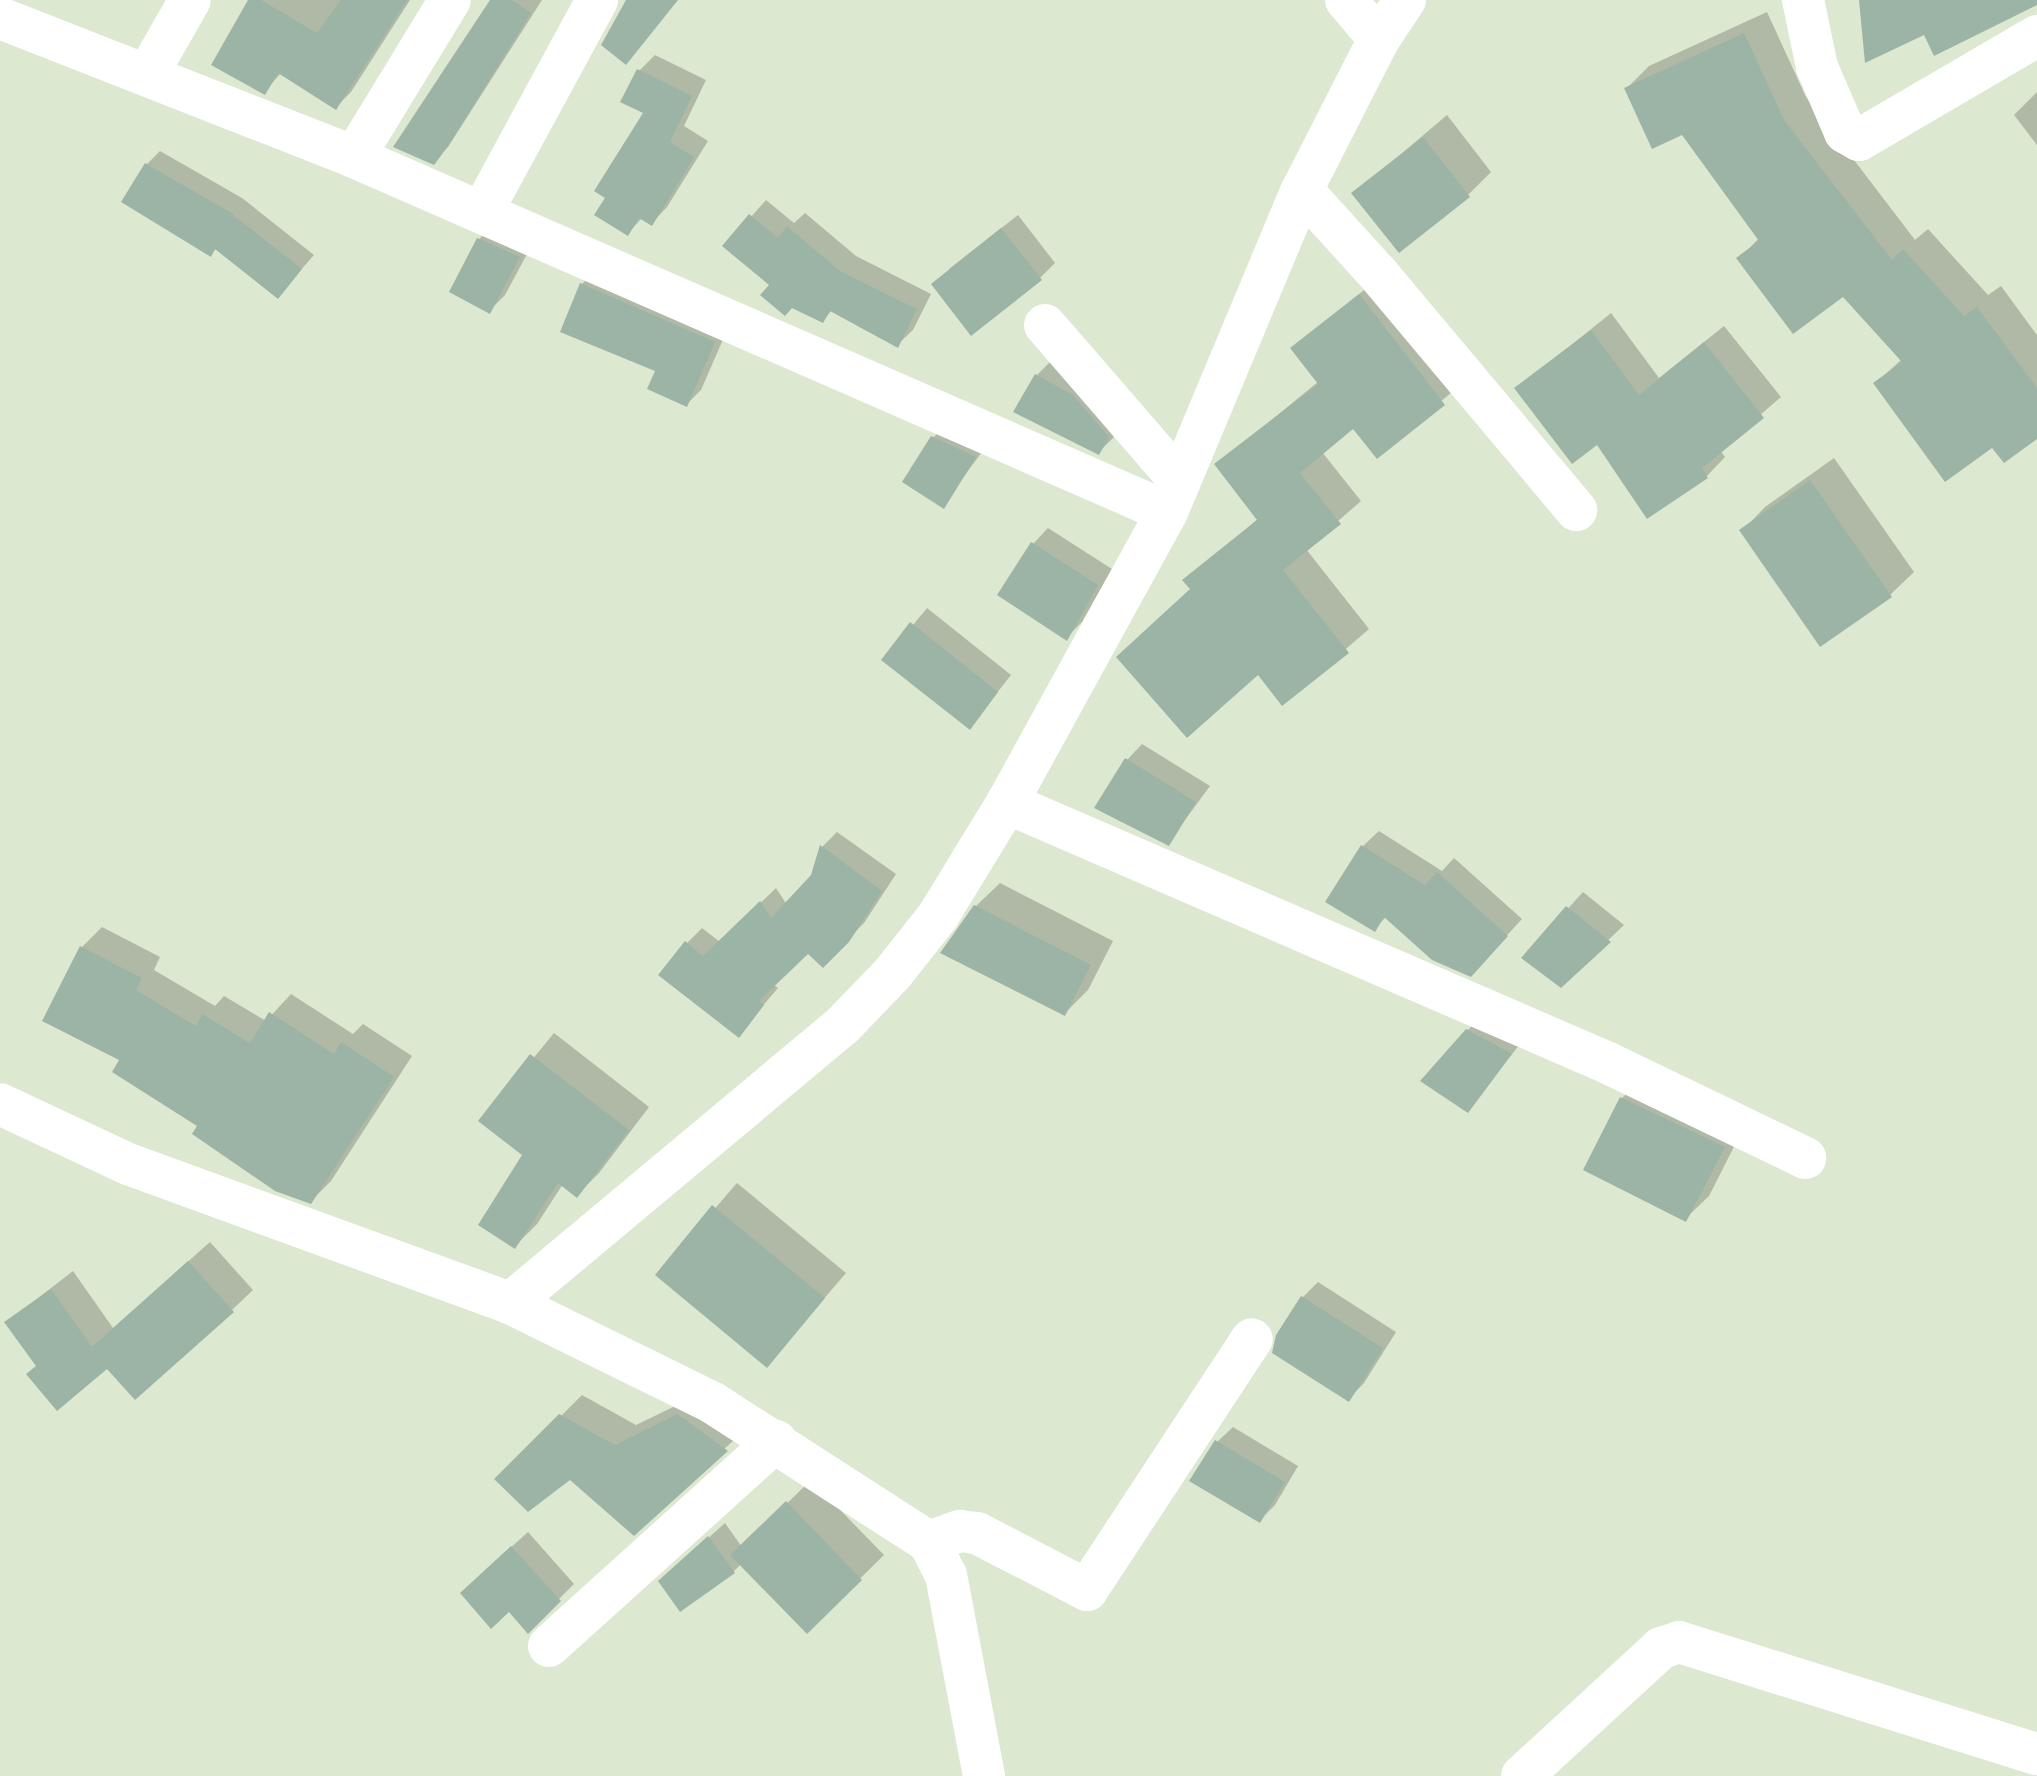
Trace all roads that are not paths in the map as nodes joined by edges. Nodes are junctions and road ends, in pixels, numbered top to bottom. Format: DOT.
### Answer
graph roads {
  1 [pos="190,0"];
  2 [pos="450,0"];
  3 [pos="596,0"];
  4 [pos="1346,0"];
  5 [pos="1405,0"];
  6 [pos="1803,0"];
  7 [pos="0,18"];
  8 [pos="2037,36"];
  9 [pos="1379,39"];
  10 [pos="147,75"];
  11 [pos="354,157"];
  12 [pos="1302,190"];
  13 [pos="482,212"];
  14 [pos="1045,325"];
  15 [pos="1174,496"];
  16 [pos="1576,510"];
  17 [pos="1007,803"];
  18 [pos="0,1104"];
  19 [pos="1805,1158"];
  20 [pos="510,1303"];
  21 [pos="1252,1339"];
  22 [pos="776,1441"];
  23 [pos="929,1542"];
  24 [pos="550,1646"];
  25 [pos="2037,1754"];
  26 [pos="984,1776"];
  27 [pos="1522,1776"];
  1 -- 10 [label="street"];
  2 -- 11 [label="street"];
  3 -- 13 [label="street"];
  4 -- 9 [label="street"];
  5 -- 9 [label="street"];
  6 -- 8 [label="street"];
  7 -- 10 [label="street"];
  9 -- 12 [label="street"];
  10 -- 11 [label="street"];
  11 -- 13 [label="street"];
  12 -- 15 [label="street"];
  12 -- 16 [label="street"];
  13 -- 15 [label="street"];
  14 -- 15 [label="street"];
  15 -- 17 [label="street"];
  17 -- 19 [label="street"];
  17 -- 20 [label="street"];
  18 -- 20 [label="street"];
  20 -- 22 [label="street"];
  21 -- 23 [label="street"];
  22 -- 23 [label="street"];
  22 -- 24 [label="street"];
  23 -- 26 [label="street"];
  25 -- 27 [label="street"];
}
